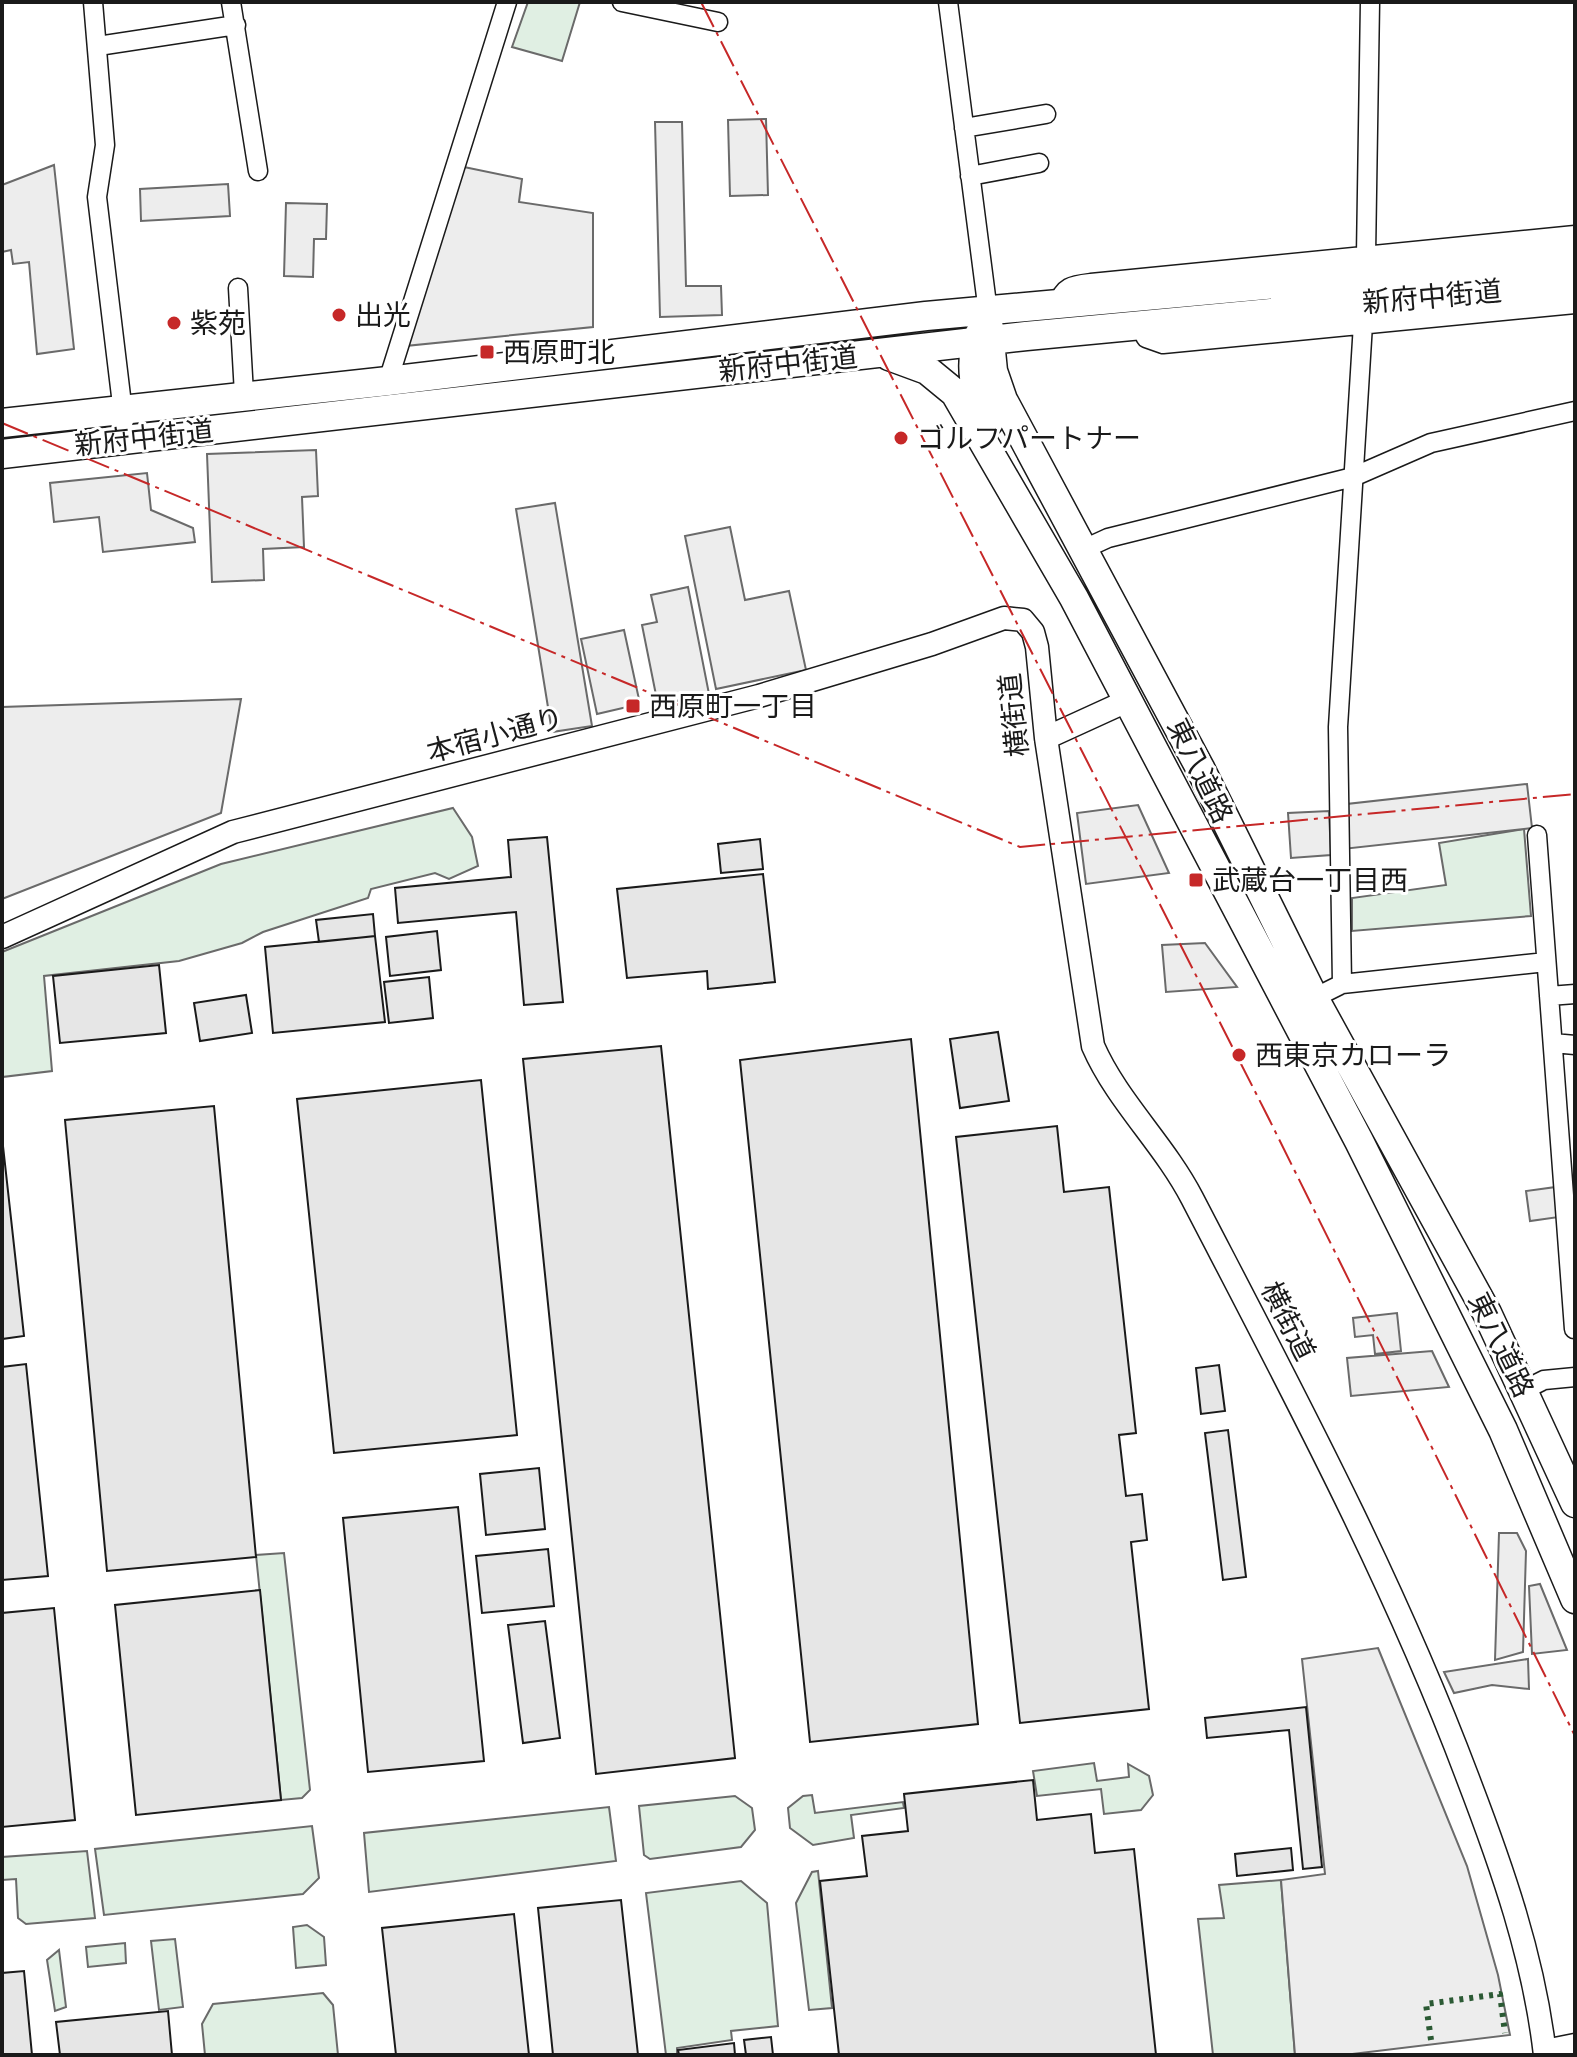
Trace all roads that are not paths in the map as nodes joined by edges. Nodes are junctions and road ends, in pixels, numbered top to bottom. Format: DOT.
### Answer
graph roads {
  1 [pos="93,2"];
  2 [pos="231,2"];
  3 [pos="507,2"];
  4 [pos="622,2"];
  5 [pos="948,2"];
  6 [pos="1370,2"];
  7 [pos="718,22"];
  8 [pos="236,25"];
  9 [pos="98,46"];
  10 [pos="1046,114"];
  11 [pos="964,128"];
  12 [pos="1039,163"];
  13 [pos="258,171"];
  14 [pos="970,176"];
  15 [pos="1575,235"];
  16 [pos="1366,255"];
  17 [pos="1575,257"];
  18 [pos="1575,284"];
  19 [pos="238,288"];
  20 [pos="1575,304"];
  21 [pos="1058,306"];
  22 [pos="988,312"];
  23 [pos="1363,324"];
  24 [pos="1140,326"];
  25 [pos="983,341"];
  26 [pos="879,353"];
  27 [pos="388,381"];
  28 [pos="244,394"];
  29 [pos="204,399"];
  30 [pos="123,407"];
  31 [pos="1575,411"];
  32 [pos="313,417"];
  33 [pos="2,423"];
  34 [pos="2,435"];
  35 [pos="126,440"];
  36 [pos="16,452"];
  37 [pos="1353,477"];
  38 [pos="1084,549"];
  39 [pos="1074,598"];
  40 [pos="1014,616"];
  41 [pos="1127,701"];
  42 [pos="1046,738"];
  43 [pos="1537,835"];
  44 [pos="2,937"];
  45 [pos="1546,962"];
  46 [pos="1342,984"];
  47 [pos="1575,994"];
  48 [pos="1549,996"];
  49 [pos="1314,998"];
  50 [pos="1553,1043"];
  51 [pos="1575,1045"];
  52 [pos="1568,1140"];
  53 [pos="1411,1171"];
  54 [pos="1571,1241"];
  55 [pos="1574,1329"];
  56 [pos="1460,1343"];
  57 [pos="1575,1377"];
  58 [pos="1524,1390"];
  59 [pos="1546,1437"];
  60 [pos="1575,1503"];
  61 [pos="1575,1587"];
  62 [pos="1575,1599"];
  63 [pos="1575,2045"];
  64 [pos="1545,2053"];
  1 -- 9 [label="street"];
  2 -- 8 [label="street"];
  3 -- 27 [label="street"];
  4 -- 7 [label="street"];
  5 -- 11 [label="street"];
  6 -- 16 [label="street"];
  8 -- 9 [label="street"];
  8 -- 13 [label="street"];
  9 -- 30 [label="street"];
  10 -- 11 [label="street"];
  11 -- 14 [label="street"];
  12 -- 14 [label="street"];
  14 -- 22 [label="street"];
  15 -- 16 [label="street"];
  16 -- 21 [label="street"];
  17 -- 21 [label="main road, 新府中街道"];
  18 -- 24 [label="main road, 新府中街道"];
  19 -- 28 [label="street"];
  20 -- 23 [label="street"];
  21 -- 22 [label="main road, 新府中街道"];
  22 -- 25 [label="main road, 東八道路"];
  22 -- 27 [label="main road, 新府中街道"];
  23 -- 24 [label="street"];
  23 -- 37 [label="street"];
  24 -- 25 [label="main road, 新府中街道"];
  25 -- 26 [label="main road, 新府中街道"];
  25 -- 38 [label="main road, 東八道路"];
  25 -- 39 [label="main road, 東八道路"];
  26 -- 32 [label="main road, 新府中街道"];
  26 -- 39 [label="main road, 東八道路"];
  27 -- 28 [label="main road, 新府中街道"];
  28 -- 29 [label="main road, 新府中街道"];
  29 -- 30 [label="main road, 新府中街道"];
  29 -- 32 [label="main road"];
  30 -- 33 [label="main road, 新府中街道"];
  30 -- 35 [label="street"];
  31 -- 37 [label="street"];
  32 -- 35 [label="main road, 新府中街道"];
  34 -- 36 [label="main road"];
  35 -- 36 [label="main road, 新府中街道"];
  37 -- 38 [label="street"];
  37 -- 46 [label="street"];
  38 -- 49 [label="main road, 東八道路"];
  39 -- 41 [label="main road, 東八道路"];
  40 -- 42 [label="street, 横街道"];
  40 -- 44 [label="street, 本宿小通り"];
  41 -- 42 [label="street"];
  41 -- 56 [label="main road, 東八道路"];
  42 -- 64 [label="street, 横街道"];
  43 -- 45 [label="street"];
  45 -- 46 [label="street"];
  45 -- 48 [label="street"];
  46 -- 49 [label="street"];
  47 -- 48 [label="street"];
  48 -- 50 [label="street"];
  49 -- 53 [label="main road, 東八道路"];
  50 -- 51 [label="street"];
  50 -- 52 [label="street"];
  52 -- 54 [label="street"];
  53 -- 56 [label="main road"];
  53 -- 58 [label="main road, 東八道路"];
  54 -- 55 [label="street"];
  56 -- 62 [label="main road, 東八道路"];
  57 -- 58 [label="street"];
  58 -- 59 [label="main road, 東八道路"];
  59 -- 60 [label="main road, 東八道路"];
  59 -- 61 [label="main road"];
  63 -- 64 [label="street"];
}
